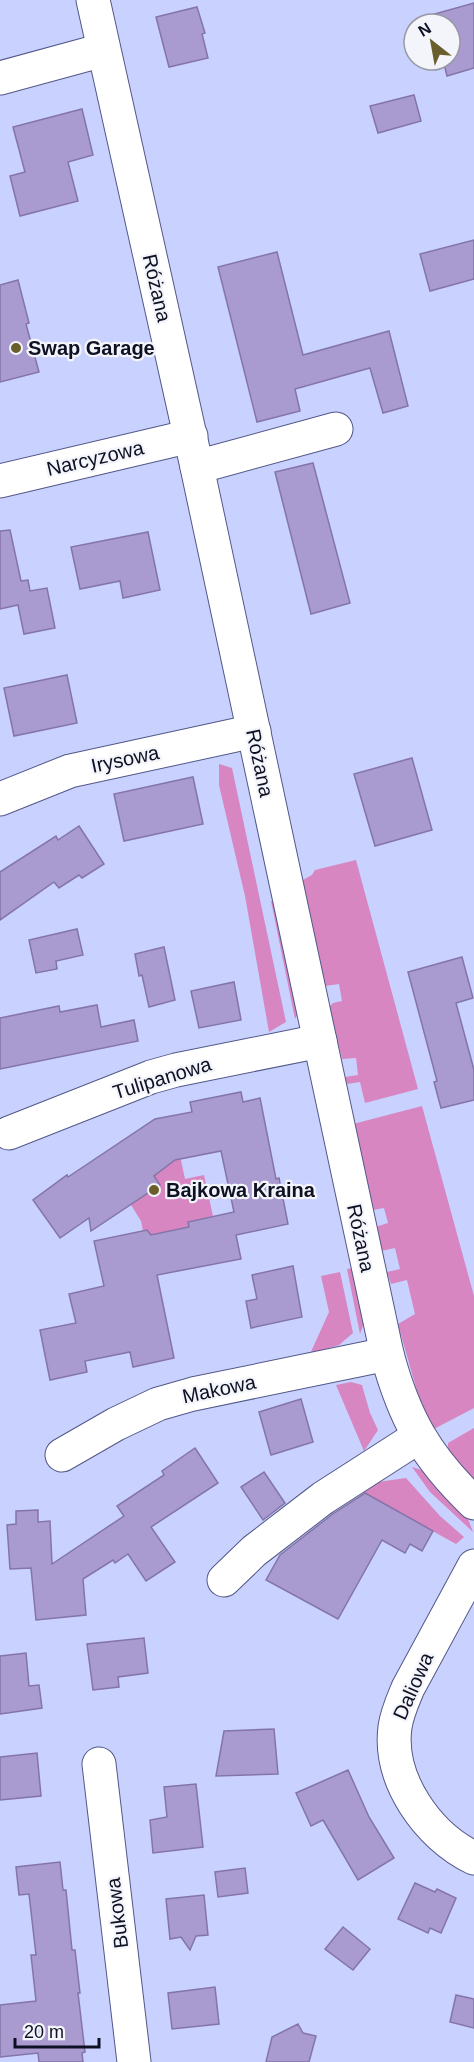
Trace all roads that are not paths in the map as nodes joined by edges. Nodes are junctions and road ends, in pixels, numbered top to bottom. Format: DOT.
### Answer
graph roads {
  1 [pos="93,0"];
  2 [pos="104,50"];
  3 [pos="0,78"];
  4 [pos="336,429"];
  5 [pos="194,451"];
  6 [pos="0,481"];
  7 [pos="254,731"];
  8 [pos="0,800"];
  9 [pos="320,1041"];
  10 [pos="9,1133"];
  11 [pos="387,1354"];
  12 [pos="418,1437"];
  13 [pos="62,1455"];
  14 [pos="474,1503"];
  15 [pos="474,1566"];
  16 [pos="224,1580"];
  17 [pos="99,1764"];
  18 [pos="474,1858"];
  19 [pos="134,2062"];
  1 -- 2 [label="street, Różana"];
  2 -- 3 [label="street"];
  2 -- 5 [label="street, Różana"];
  4 -- 5 [label="street, Narcyzowa"];
  5 -- 6 [label="street, Narcyzowa"];
  5 -- 7 [label="street, Różana"];
  7 -- 8 [label="street, Irysowa"];
  7 -- 9 [label="street, Różana"];
  9 -- 10 [label="street, Tulipanowa"];
  9 -- 11 [label="street, Różana"];
  11 -- 12 [label="street, Różana"];
  11 -- 13 [label="street, Makowa"];
  12 -- 14 [label="street, Różana"];
  12 -- 16 [label="street"];
  15 -- 18 [label="street, Daliowa"];
  17 -- 19 [label="street, Bukowa"];
}
